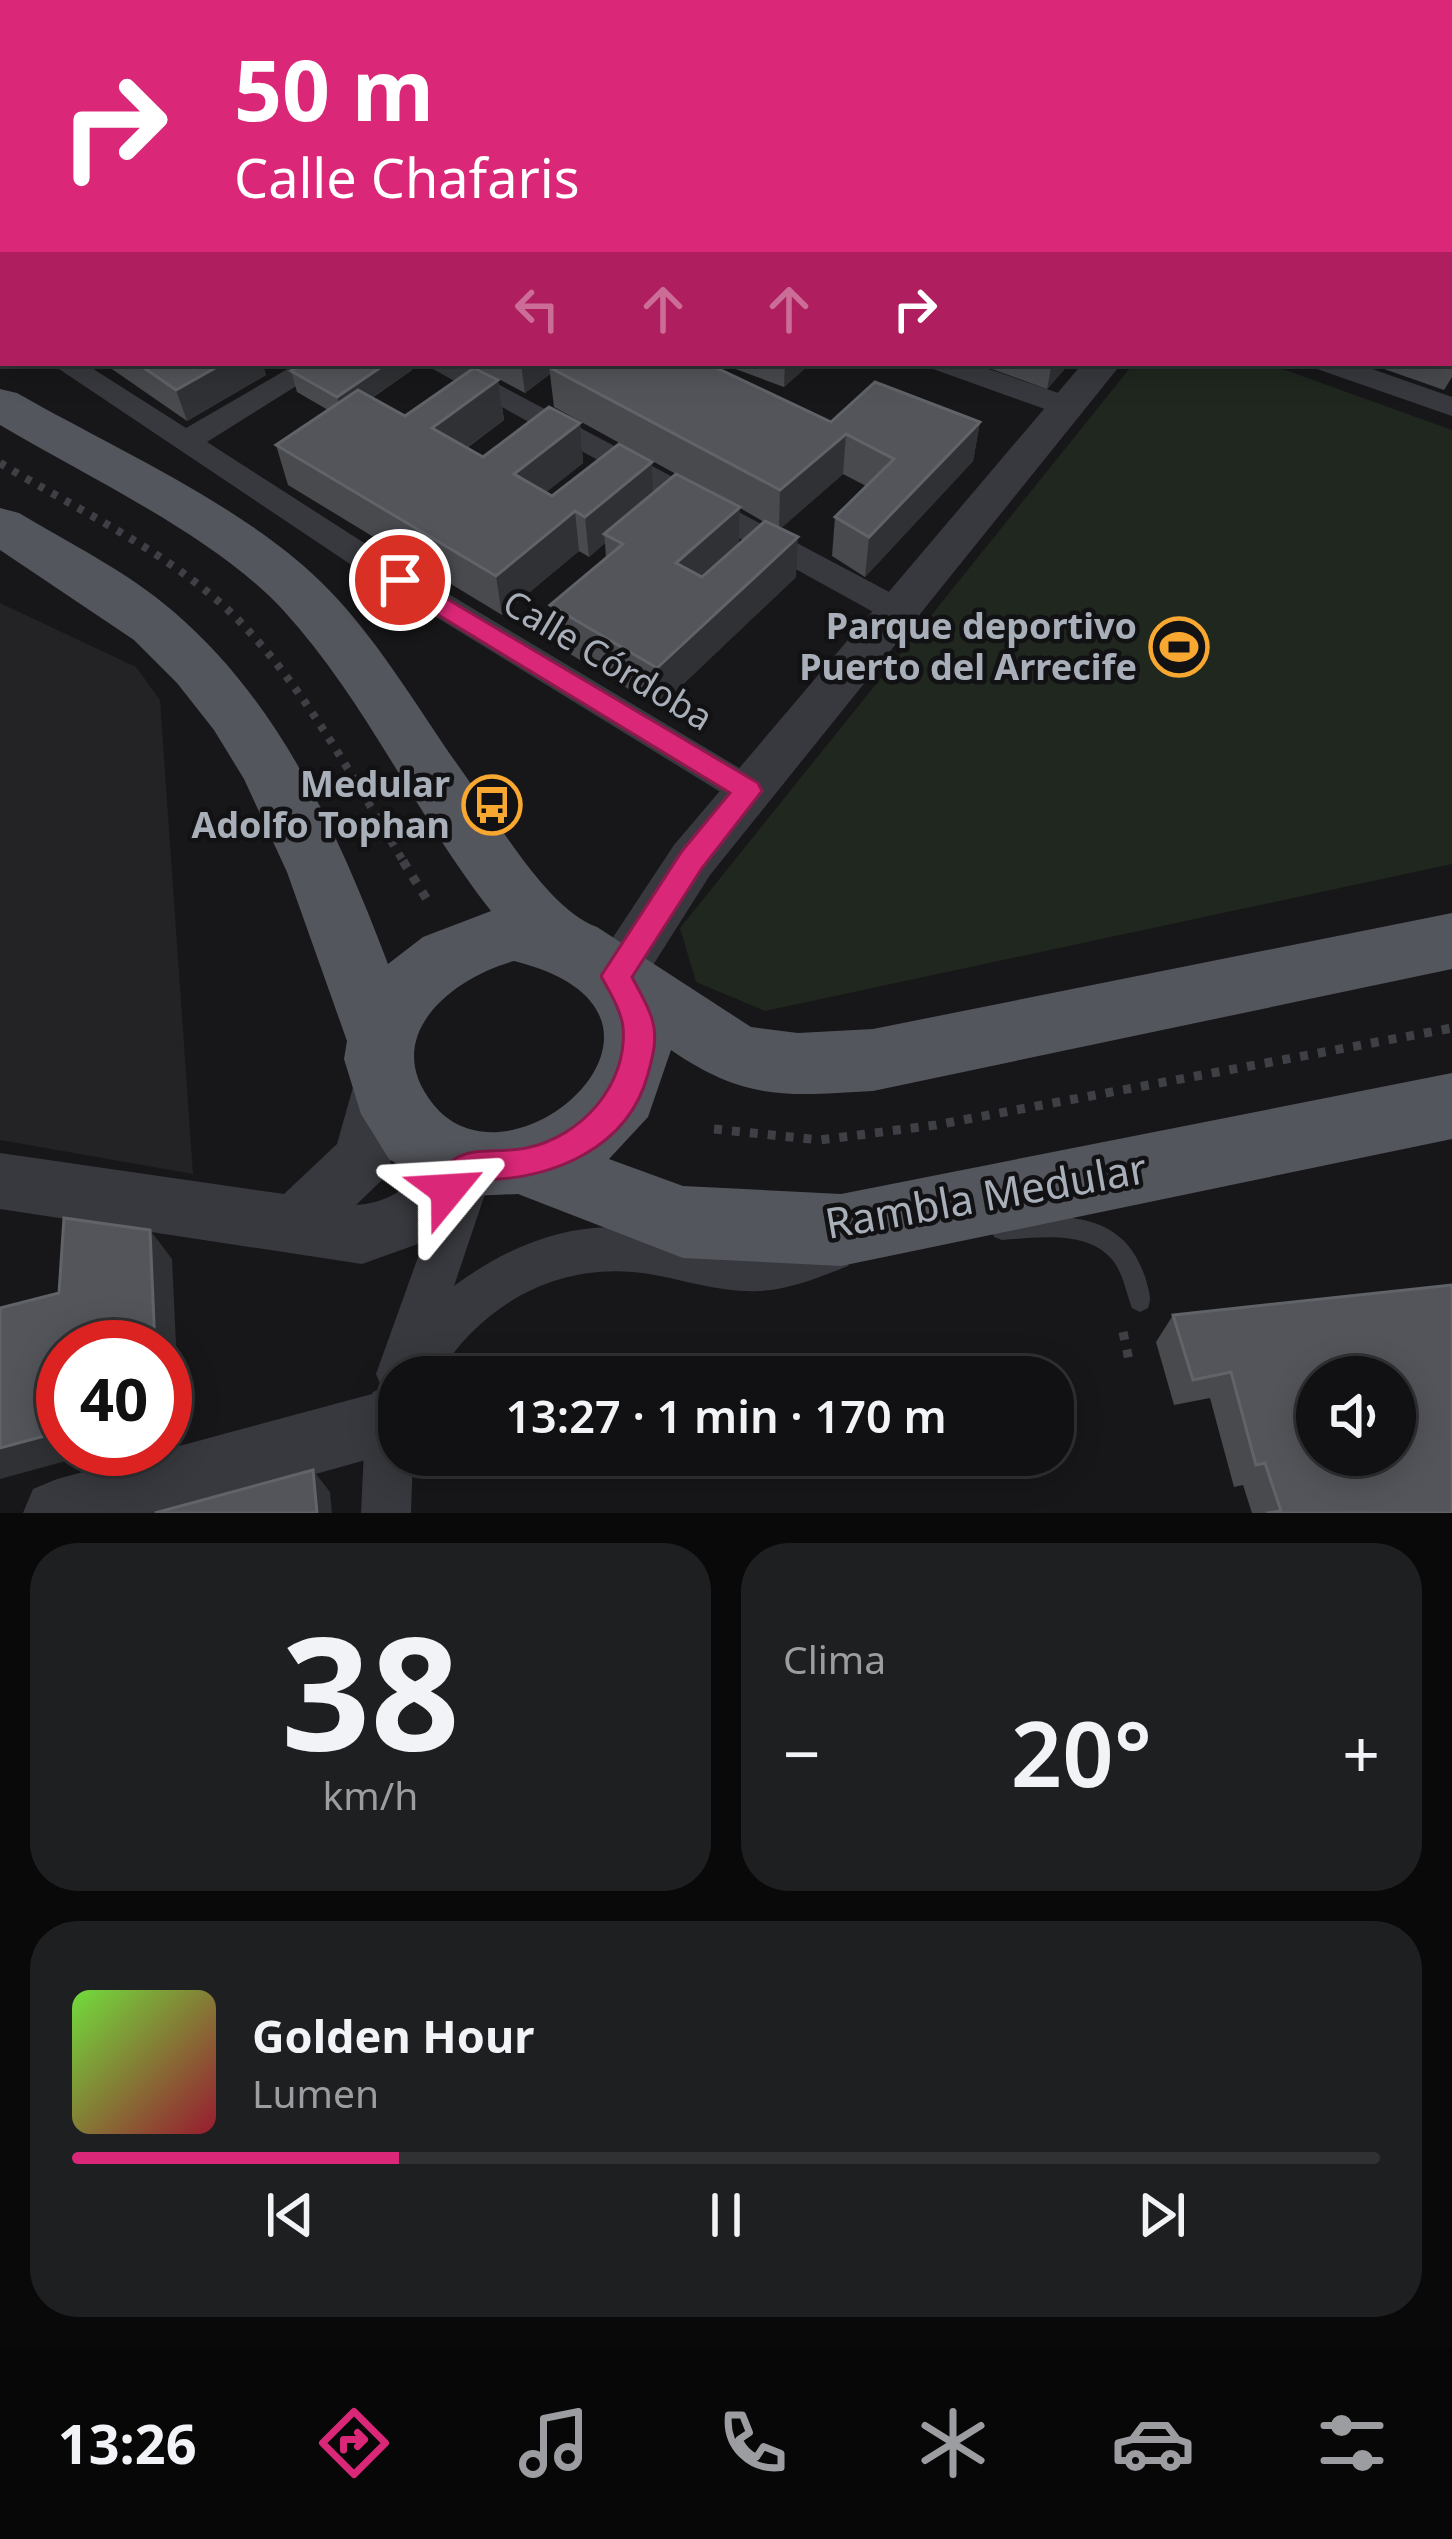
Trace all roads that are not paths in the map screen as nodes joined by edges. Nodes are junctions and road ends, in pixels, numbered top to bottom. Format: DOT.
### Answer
graph roads {
  1 [pos="69,366"];
  2 [pos="314,366"];
  3 [pos="442,366"];
  4 [pos="952,366"];
  5 [pos="1100,366"];
  6 [pos="1336,366"];
  7 [pos="0,404"];
  8 [pos="1066,406"];
  9 [pos="1452,407"];
  10 [pos="185,442"];
  11 [pos="0,526"];
  12 [pos="898,611"];
  13 [pos="748,791"];
  14 [pos="550,936"];
  15 [pos="1452,941"];
  16 [pos="616,976"];
  17 [pos="381,1058"];
  18 [pos="1452,1106"];
  19 [pos="500,1164"];
  20 [pos="0,1181"];
  21 [pos="927,1212"];
  22 [pos="292,1227"];
  23 [pos="1140,1300"];
  24 [pos="407,1356"];
  25 [pos="424,1356"];
  26 [pos="378,1398"];
  27 [pos="390,1476"];
  28 [pos="57,1513"];
  29 [pos="386,1513"];
  1 -- 10 [label="street, Calle Córdoba"];
  2 -- 10 [label="street"];
  3 -- 12 [label="street"];
  4 -- 8 [label="street"];
  5 -- 8 [label="street"];
  6 -- 9 [label="street"];
  7 -- 14 [label="main road"];
  8 -- 12 [label="street"];
  10 -- 13 [label="street, Calle Córdoba"];
  11 -- 17 [label="main road"];
  12 -- 13 [label="street"];
  13 -- 16 [label="street"];
  14 -- 16 [label="main road"];
  14 -- 17 [label="main road"];
  15 -- 16 [label="main road"];
  16 -- 19 [label="main road"];
  17 -- 19 [label="main road"];
  17 -- 22 [label="street"];
  18 -- 21 [label="main road, Rambla Medular"];
  19 -- 21 [label="main road, Rambla Medular"];
  19 -- 22 [label="street"];
  19 -- 24 [label="street"];
  20 -- 22 [label="street"];
  21 -- 23 [label="lane"];
  21 -- 25 [label="street"];
  26 -- 28 [label="street"];
  27 -- 29 [label="street"];
}
